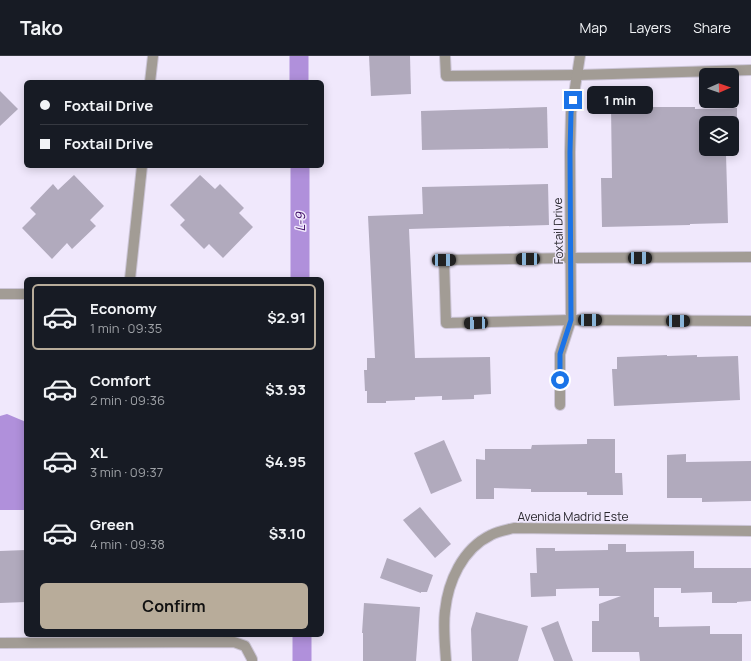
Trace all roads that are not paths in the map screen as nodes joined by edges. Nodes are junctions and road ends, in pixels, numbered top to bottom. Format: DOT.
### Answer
graph roads {
  1 [pos="153,56"];
  2 [pos="446,56"];
  3 [pos="580,56"];
  4 [pos="751,70"];
  5 [pos="578,75"];
  6 [pos="150,80"];
  7 [pos="142,168"];
  8 [pos="751,257"];
  9 [pos="571,258"];
  10 [pos="130,277"];
  11 [pos="0,294"];
  12 [pos="24,294"];
  13 [pos="571,320"];
  14 [pos="751,321"];
  15 [pos="560,405"];
  16 [pos="751,531"];
  17 [pos="0,644"];
  18 [pos="252,661"];
  19 [pos="446,661"];
  1 -- 6 [label="street"];
  2 -- 5 [label="street"];
  3 -- 5 [label="street, Foxtail Drive"];
  4 -- 5 [label="street"];
  5 -- 9 [label="street, Foxtail Drive"];
  7 -- 10 [label="street"];
  8 -- 9 [label="street"];
  9 -- 13 [label="street, Foxtail Drive"];
  9 -- 13 [label="street"];
  11 -- 12 [label="street"];
  13 -- 14 [label="street"];
  13 -- 15 [label="street, Foxtail Drive"];
  16 -- 19 [label="street, Avenida Madrid Este"];
  17 -- 18 [label="street"];
}
